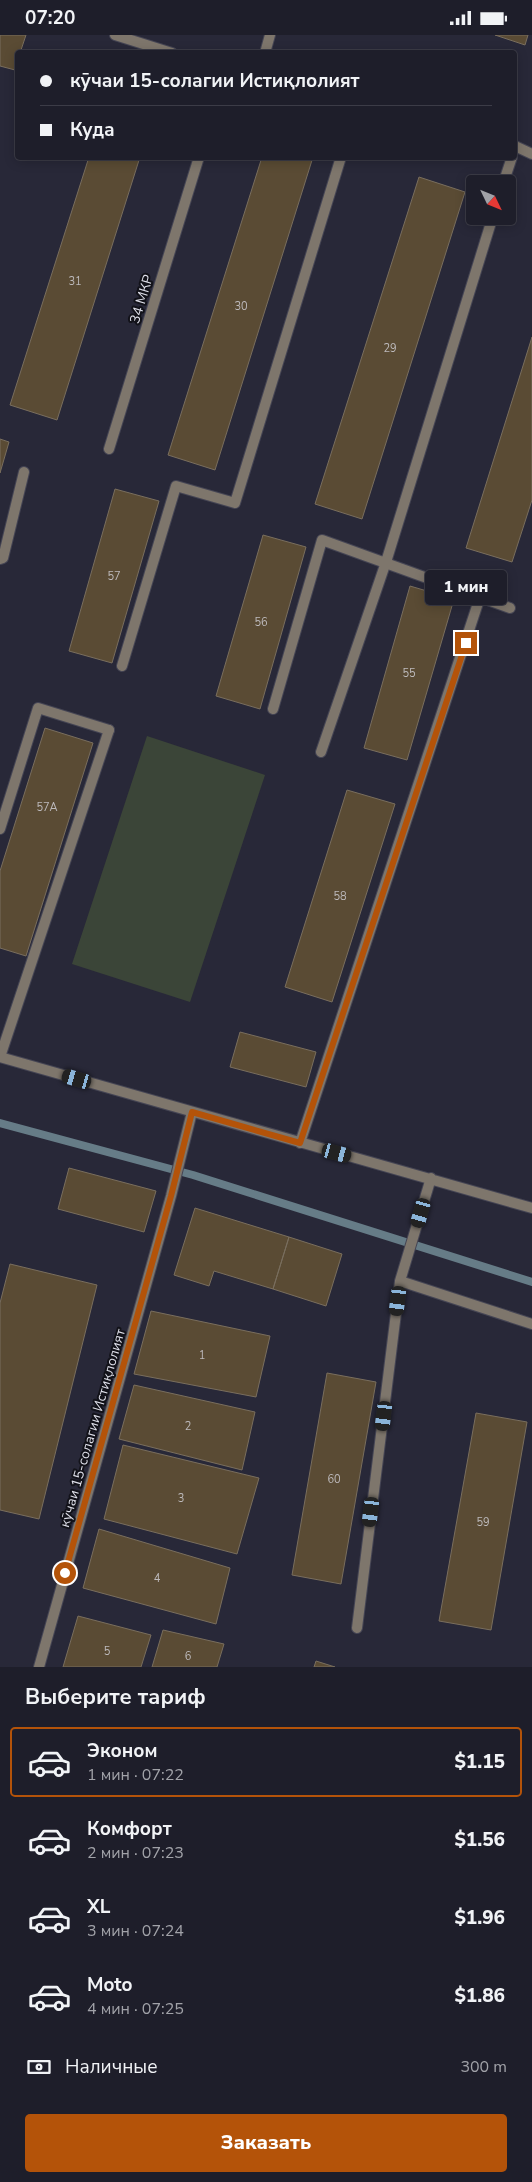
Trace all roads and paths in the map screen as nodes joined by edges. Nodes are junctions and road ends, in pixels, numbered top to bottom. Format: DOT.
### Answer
graph roads {
  1 [pos="115,35"];
  2 [pos="270,35"];
  3 [pos="162,50"];
  4 [pos="266,50"];
  5 [pos="517,147"];
  6 [pos="532,154"];
  7 [pos="198,160"];
  8 [pos="340,160"];
  9 [pos="511,160"];
  10 [pos="507,175"];
  11 [pos="490,225"];
  12 [pos="108,449"];
  13 [pos="24,472"];
  14 [pos="0,559"];
  15 [pos="386,563"];
  16 [pos="480,597"];
  17 [pos="510,608"];
  18 [pos="122,666"];
  19 [pos="273,709"];
  20 [pos="321,752"];
  21 [pos="0,829"];
  22 [pos="0,1057"];
  23 [pos="192,1112"];
  24 [pos="300,1143"];
  25 [pos="431,1178"];
  26 [pos="532,1208"];
  27 [pos="400,1281"];
  28 [pos="532,1324"];
  29 [pos="357,1628"];
  30 [pos="39,1667"];
  1 -- 3 [label="street"];
  2 -- 4 [label="street"];
  5 -- 6 [label="street"];
  7 -- 12 [label="street, 34 МКР"];
  8 -- 18 [label="street"];
  9 -- 10 [label="street"];
  11 -- 15 [label="street"];
  13 -- 14 [label="street"];
  15 -- 16 [label="street"];
  15 -- 19 [label="street"];
  15 -- 20 [label="street"];
  16 -- 17 [label="street"];
  16 -- 24 [label="street"];
  21 -- 22 [label="street"];
  22 -- 23 [label="street"];
  23 -- 24 [label="street"];
  23 -- 30 [label="street, кӯчаи 15-солагии Истиқлолият"];
  24 -- 25 [label="street"];
  25 -- 26 [label="street"];
  25 -- 27 [label="street"];
  27 -- 28 [label="street"];
  27 -- 29 [label="street"];
}
